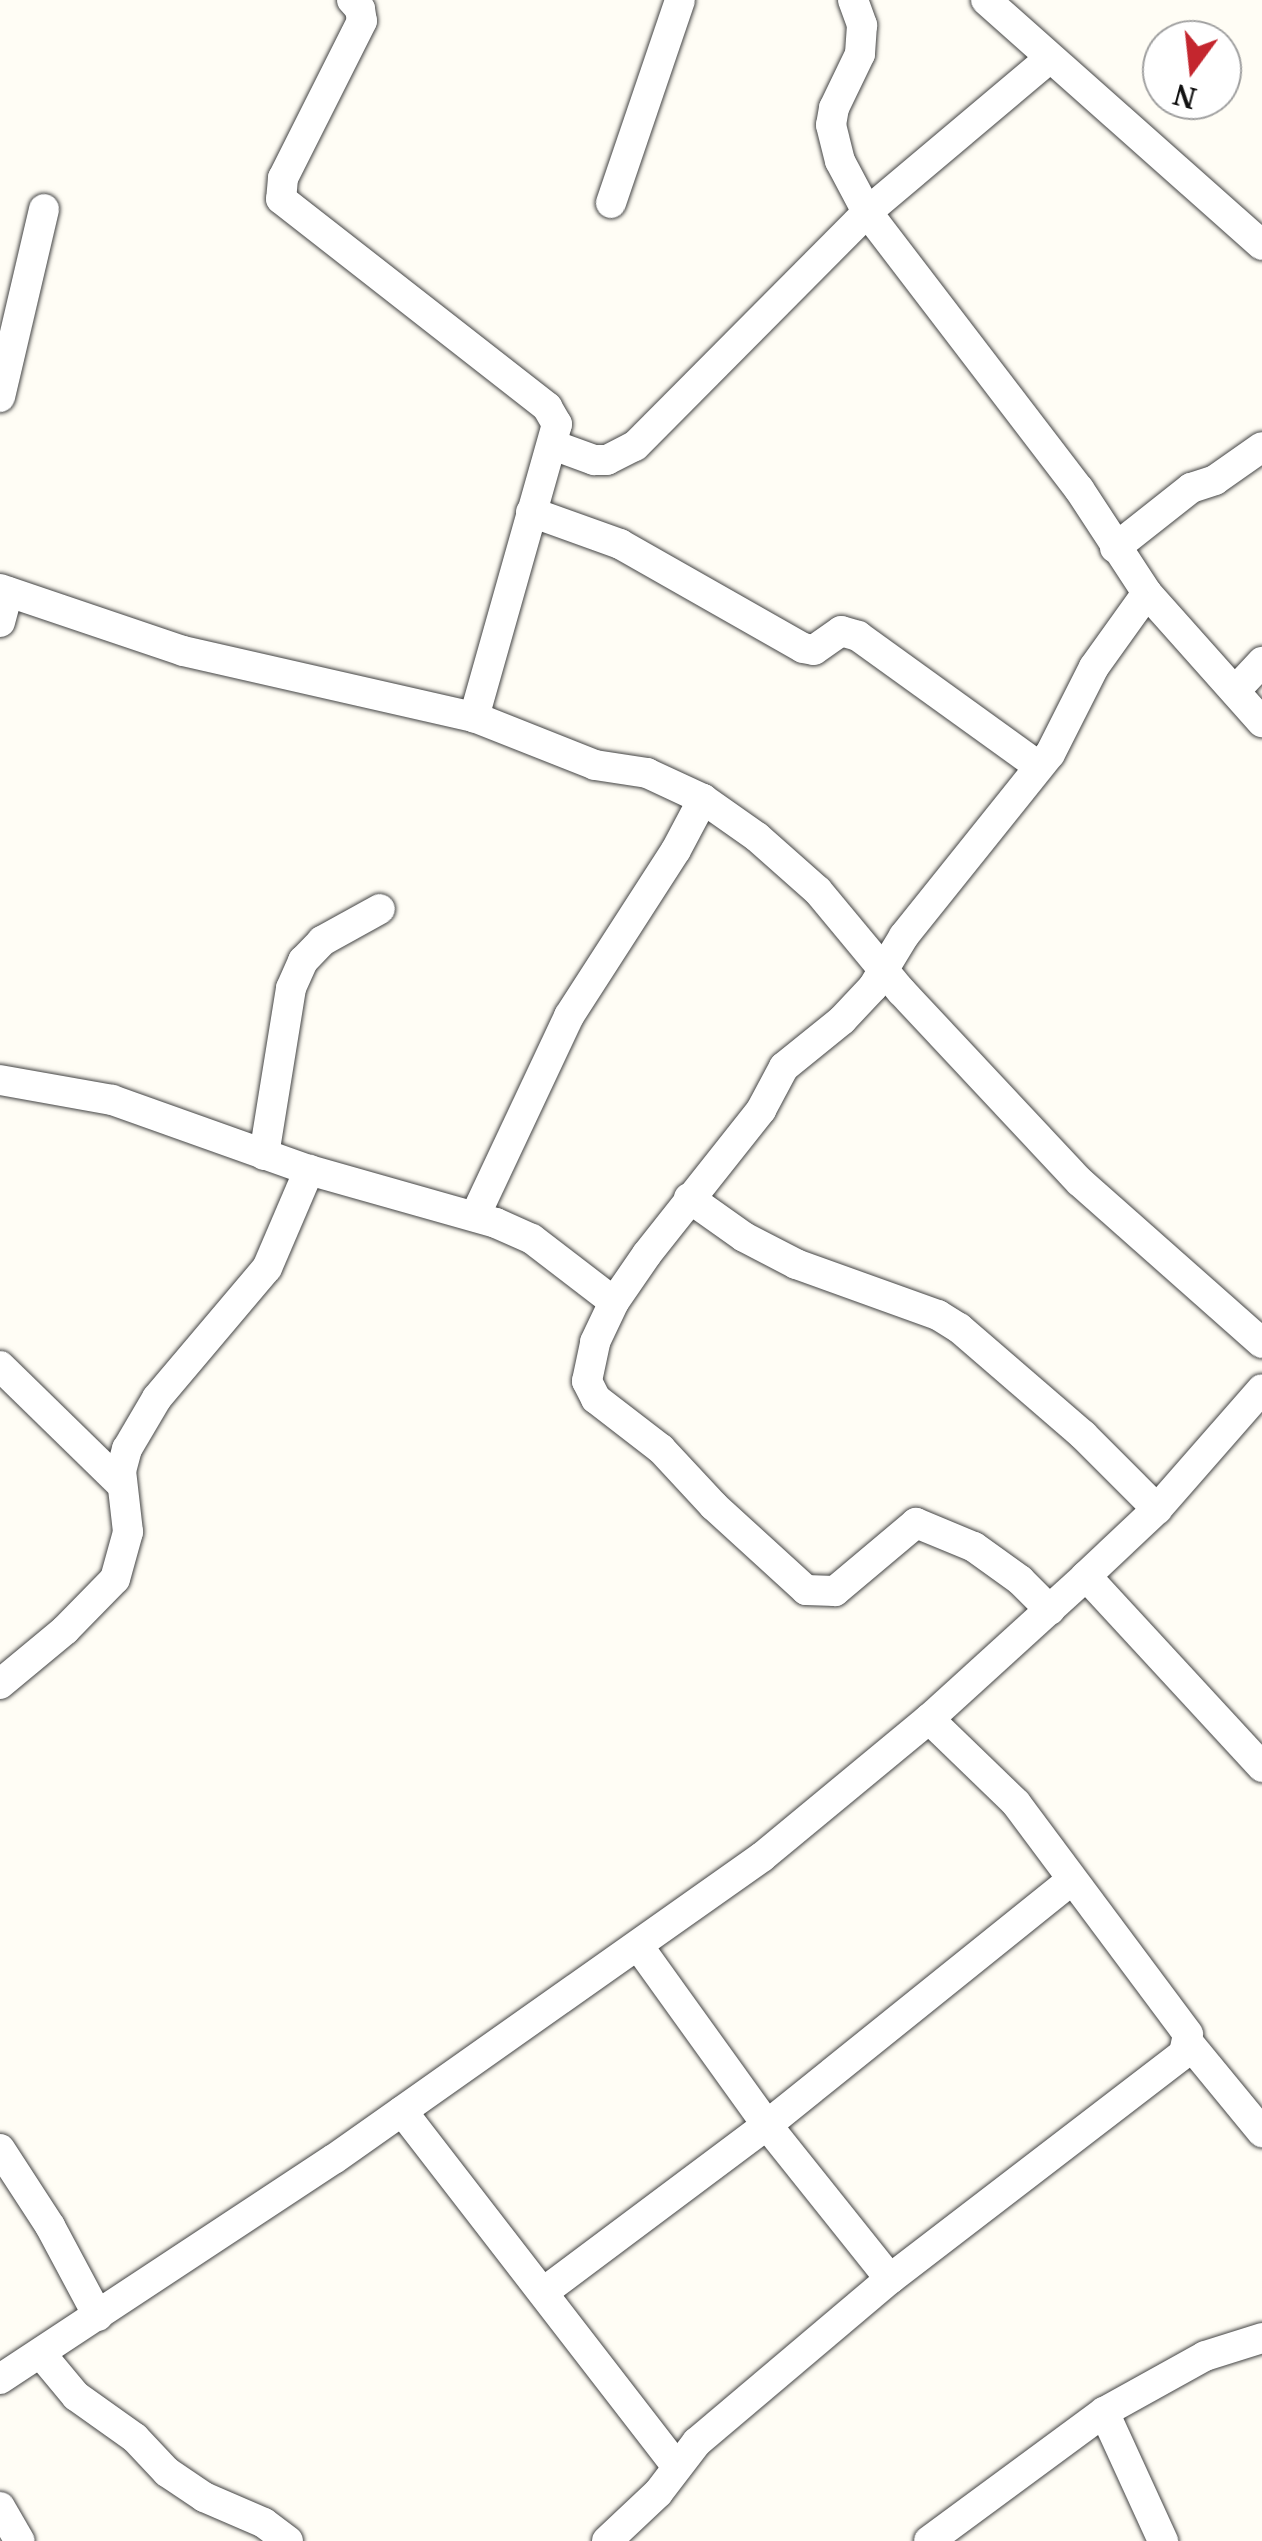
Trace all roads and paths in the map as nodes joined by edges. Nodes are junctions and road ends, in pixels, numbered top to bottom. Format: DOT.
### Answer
graph roads {
  1 [pos="352,0"];
  2 [pos="680,0"];
  3 [pos="853,0"];
  4 [pos="986,0"];
  5 [pos="1050,58"];
  6 [pos="611,204"];
  7 [pos="44,209"];
  8 [pos="866,212"];
  9 [pos="1262,245"];
  10 [pos="0,397"];
  11 [pos="553,445"];
  12 [pos="1262,447"];
  13 [pos="531,512"];
  14 [pos="1116,548"];
  15 [pos="4,590"];
  16 [pos="1147,594"];
  17 [pos="0,622"];
  18 [pos="1262,662"];
  19 [pos="1236,692"];
  20 [pos="474,717"];
  21 [pos="1262,722"];
  22 [pos="1038,766"];
  23 [pos="703,799"];
  24 [pos="380,909"];
  25 [pos="883,969"];
  26 [pos="0,1080"];
  27 [pos="264,1155"];
  28 [pos="309,1170"];
  29 [pos="690,1198"];
  30 [pos="474,1216"];
  31 [pos="614,1302"];
  32 [pos="1262,1343"];
  33 [pos="0,1366"];
  34 [pos="1262,1389"];
  35 [pos="122,1485"];
  36 [pos="1157,1510"];
  37 [pos="1086,1576"];
  38 [pos="1050,1610"];
  39 [pos="0,1684"];
  40 [pos="930,1719"];
  41 [pos="1262,1767"];
  42 [pos="1072,1880"];
  43 [pos="639,1947"];
  44 [pos="1188,2042"];
  45 [pos="402,2111"];
  46 [pos="767,2125"];
  47 [pos="1262,2132"];
  48 [pos="0,2149"];
  49 [pos="890,2279"];
  50 [pos="545,2291"];
  51 [pos="98,2316"];
  52 [pos="1262,2338"];
  53 [pos="41,2354"];
  54 [pos="4,2367"];
  55 [pos="1104,2412"];
  56 [pos="677,2468"];
  57 [pos="0,2507"];
  58 [pos="20,2541"];
  59 [pos="288,2541"];
  60 [pos="607,2541"];
  61 [pos="929,2541"];
  62 [pos="1163,2541"];
  1 -- 11 [label="street"];
  2 -- 6 [label="street"];
  3 -- 8 [label="street"];
  4 -- 5 [label="street"];
  5 -- 8 [label="street"];
  5 -- 9 [label="street"];
  7 -- 10 [label="street"];
  8 -- 11 [label="street"];
  8 -- 14 [label="street"];
  11 -- 13 [label="street"];
  12 -- 14 [label="street"];
  13 -- 20 [label="street"];
  13 -- 22 [label="street"];
  14 -- 16 [label="street"];
  15 -- 17 [label="street"];
  15 -- 20 [label="street"];
  16 -- 19 [label="street"];
  16 -- 22 [label="street"];
  18 -- 19 [label="street"];
  19 -- 21 [label="street"];
  20 -- 23 [label="street"];
  22 -- 25 [label="street"];
  23 -- 25 [label="street"];
  23 -- 30 [label="street"];
  24 -- 27 [label="street"];
  25 -- 29 [label="street"];
  25 -- 32 [label="street"];
  26 -- 27 [label="street"];
  27 -- 28 [label="street"];
  28 -- 30 [label="street"];
  28 -- 35 [label="street"];
  29 -- 31 [label="street"];
  29 -- 36 [label="street"];
  30 -- 31 [label="street"];
  31 -- 38 [label="street"];
  33 -- 35 [label="street"];
  34 -- 36 [label="street"];
  35 -- 39 [label="street"];
  36 -- 37 [label="street"];
  37 -- 38 [label="street"];
  37 -- 41 [label="street"];
  38 -- 40 [label="street"];
  40 -- 42 [label="street"];
  40 -- 43 [label="street"];
  42 -- 44 [label="street"];
  42 -- 46 [label="street"];
  43 -- 45 [label="street"];
  43 -- 46 [label="street"];
  44 -- 47 [label="street"];
  44 -- 49 [label="street"];
  45 -- 50 [label="street"];
  45 -- 51 [label="street"];
  46 -- 49 [label="street"];
  46 -- 50 [label="street"];
  48 -- 51 [label="street"];
  49 -- 56 [label="street"];
  50 -- 56 [label="street"];
  51 -- 53 [label="street"];
  52 -- 55 [label="street"];
  53 -- 54 [label="street"];
  53 -- 59 [label="street"];
  55 -- 61 [label="street"];
  55 -- 62 [label="street"];
  56 -- 60 [label="street"];
  57 -- 58 [label="street"];
}
